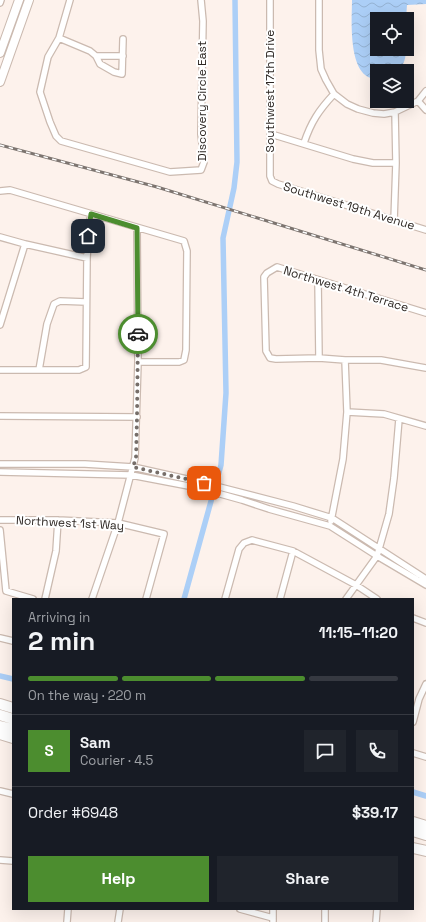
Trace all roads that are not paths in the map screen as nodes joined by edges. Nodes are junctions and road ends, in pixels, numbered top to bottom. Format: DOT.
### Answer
graph roads {
  1 [pos="1,0"];
  2 [pos="19,0"];
  3 [pos="29,0"];
  4 [pos="70,0"];
  5 [pos="201,0"];
  6 [pos="270,0"];
  7 [pos="319,0"];
  8 [pos="0,3"];
  9 [pos="59,38"];
  10 [pos="123,39"];
  11 [pos="0,53"];
  12 [pos="96,56"];
  13 [pos="123,56"];
  14 [pos="0,82"];
  15 [pos="426,91"];
  16 [pos="334,94"];
  17 [pos="418,101"];
  18 [pos="426,110"];
  19 [pos="394,112"];
  20 [pos="270,134"];
  21 [pos="304,143"];
  22 [pos="396,163"];
  23 [pos="272,181"];
  24 [pos="0,190"];
  25 [pos="91,214"];
  26 [pos="394,221"];
  27 [pos="137,228"];
  28 [pos="426,230"];
  29 [pos="0,237"];
  30 [pos="25,244"];
  31 [pos="87,258"];
  32 [pos="318,280"];
  33 [pos="86,302"];
  34 [pos="426,313"];
  35 [pos="0,325"];
  36 [pos="319,358"];
  37 [pos="345,360"];
  38 [pos="138,362"];
  39 [pos="426,368"];
  40 [pos="0,370"];
  41 [pos="39,370"];
  42 [pos="347,412"];
  43 [pos="0,416"];
  44 [pos="137,417"];
  45 [pos="400,419"];
  46 [pos="426,426"];
  47 [pos="0,464"];
  48 [pos="133,467"];
  49 [pos="0,472"];
  50 [pos="131,475"];
  51 [pos="332,518"];
  52 [pos="0,520"];
  53 [pos="58,520"];
  54 [pos="118,523"];
  55 [pos="330,526"];
  56 [pos="0,530"];
  57 [pos="379,548"];
  58 [pos="293,551"];
  59 [pos="376,556"];
  60 [pos="426,582"];
  61 [pos="356,585"];
  62 [pos="30,598"];
  63 [pos="45,598"];
  64 [pos="92,598"];
  65 [pos="146,598"];
  66 [pos="225,598"];
  67 [pos="280,598"];
  68 [pos="347,598"];
  69 [pos="376,598"];
  70 [pos="414,618"];
  71 [pos="426,623"];
  72 [pos="0,638"];
  73 [pos="12,641"];
  74 [pos="426,684"];
  75 [pos="0,704"];
  76 [pos="12,708"];
  77 [pos="0,715"];
  78 [pos="12,718"];
  79 [pos="414,718"];
  80 [pos="0,726"];
  81 [pos="12,729"];
  82 [pos="0,734"];
  83 [pos="12,738"];
  84 [pos="414,753"];
  85 [pos="426,756"];
  86 [pos="0,791"];
  87 [pos="12,794"];
  88 [pos="414,822"];
  89 [pos="426,826"];
  90 [pos="414,831"];
  91 [pos="426,835"];
  92 [pos="414,841"];
  93 [pos="426,844"];
  94 [pos="414,848"];
  95 [pos="426,851"];
  96 [pos="0,860"];
  97 [pos="12,860"];
  98 [pos="68,910"];
  99 [pos="120,910"];
  100 [pos="243,910"];
  101 [pos="325,910"];
  102 [pos="376,910"];
  103 [pos="273,920"];
  104 [pos="67,922"];
  105 [pos="118,922"];
  106 [pos="325,922"];
  107 [pos="376,922"];
  1 -- 8 [label="street"];
  2 -- 11 [label="main road"];
  3 -- 14 [label="main road"];
  4 -- 9 [label="street, Discovery Circle East"];
  5 -- 9 [label="street, Discovery Circle East"];
  6 -- 20 [label="street, Southwest 17th Drive"];
  7 -- 16 [label="street"];
  9 -- 12 [label="street"];
  10 -- 13 [label="street"];
  12 -- 13 [label="street"];
  12 -- 13 [label="street"];
  15 -- 17 [label="street"];
  16 -- 19 [label="street"];
  16 -- 21 [label="street"];
  17 -- 18 [label="street"];
  17 -- 19 [label="street"];
  19 -- 22 [label="street"];
  20 -- 21 [label="street"];
  20 -- 23 [label="street, Southwest 17th Drive"];
  21 -- 22 [label="street"];
  22 -- 26 [label="street"];
  23 -- 26 [label="street, Southwest 19th Avenue"];
  24 -- 25 [label="street"];
  25 -- 27 [label="street"];
  25 -- 31 [label="street"];
  26 -- 28 [label="street, Southwest 19th Avenue"];
  27 -- 38 [label="street"];
  27 -- 38 [label="street"];
  29 -- 30 [label="street"];
  30 -- 31 [label="street"];
  30 -- 35 [label="street"];
  31 -- 33 [label="street"];
  32 -- 34 [label="street, Northwest 4th Terrace"];
  32 -- 36 [label="street"];
  32 -- 36 [label="street, Northwest 4th Terrace"];
  33 -- 41 [label="street"];
  33 -- 41 [label="street"];
  36 -- 37 [label="street"];
  37 -- 39 [label="street"];
  37 -- 42 [label="street"];
  38 -- 44 [label="street"];
  40 -- 41 [label="street"];
  42 -- 45 [label="street"];
  42 -- 51 [label="street"];
  43 -- 44 [label="street"];
  44 -- 48 [label="street"];
  45 -- 46 [label="street"];
  45 -- 57 [label="street"];
  47 -- 48 [label="street"];
  48 -- 50 [label="street"];
  48 -- 51 [label="street"];
  49 -- 50 [label="street"];
  50 -- 54 [label="street"];
  50 -- 55 [label="street"];
  51 -- 55 [label="street"];
  51 -- 57 [label="street"];
  52 -- 53 [label="street, Northwest 1st Way"];
  53 -- 54 [label="street, Northwest 1st Way"];
  53 -- 63 [label="street"];
  54 -- 64 [label="street"];
  54 -- 65 [label="street, Northwest 1st Way"];
  55 -- 59 [label="street"];
  56 -- 62 [label="street"];
  57 -- 59 [label="street"];
  57 -- 60 [label="street"];
  58 -- 61 [label="street"];
  58 -- 66 [label="street"];
  58 -- 67 [label="street"];
  59 -- 60 [label="street"];
  59 -- 61 [label="street"];
  61 -- 68 [label="street"];
  61 -- 69 [label="street"];
  70 -- 71 [label="street"];
  72 -- 73 [label="street"];
  74 -- 79 [label="street"];
  75 -- 76 [label="highway"];
  77 -- 78 [label="highway"];
  80 -- 81 [label="highway"];
  82 -- 83 [label="highway"];
  84 -- 85 [label="street"];
  86 -- 87 [label="street"];
  88 -- 89 [label="highway"];
  90 -- 91 [label="highway"];
  92 -- 93 [label="highway"];
  94 -- 95 [label="highway"];
  96 -- 97 [label="street"];
  98 -- 104 [label="street"];
  99 -- 105 [label="street"];
  100 -- 103 [label="street"];
  101 -- 106 [label="street"];
  102 -- 107 [label="street"];
}
